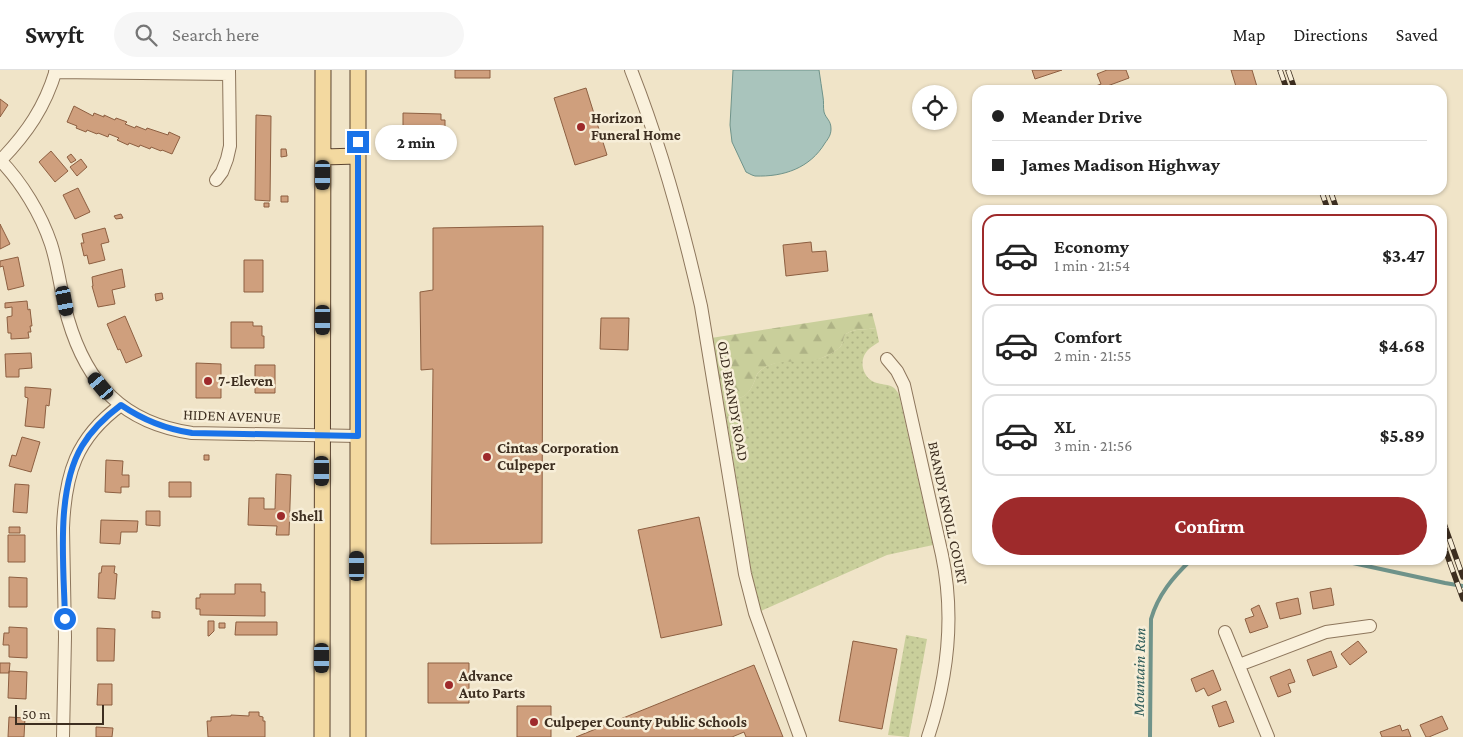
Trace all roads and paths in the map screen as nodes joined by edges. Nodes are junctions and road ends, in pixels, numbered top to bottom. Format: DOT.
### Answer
graph roads {
  1 [pos="323,70"];
  2 [pos="358,70"];
  3 [pos="631,70"];
  4 [pos="56,71"];
  5 [pos="229,72"];
  6 [pos="358,156"];
  7 [pos="323,157"];
  8 [pos="0,160"];
  9 [pos="216,180"];
  10 [pos="887,359"];
  11 [pos="121,405"];
  12 [pos="322,436"];
  13 [pos="358,436"];
  14 [pos="1370,626"];
  15 [pos="1225,632"];
  16 [pos="1239,666"];
  17 [pos="63,737"];
  18 [pos="322,737"];
  19 [pos="358,737"];
  20 [pos="800,737"];
  21 [pos="928,737"];
  22 [pos="1268,737"];
  1 -- 7 [label="main road"];
  2 -- 6 [label="main road"];
  3 -- 20 [label="street, OLD BRANDY ROAD"];
  4 -- 5 [label="street"];
  4 -- 8 [label="street"];
  5 -- 9 [label="street"];
  6 -- 7 [label="main road"];
  6 -- 13 [label="main road"];
  7 -- 12 [label="main road"];
  8 -- 11 [label="street, HIDEN AVENUE"];
  10 -- 21 [label="street, BRANDY KNOLL COURT"];
  11 -- 12 [label="street, HIDEN AVENUE"];
  11 -- 17 [label="street"];
  12 -- 13 [label="street, HIDEN AVENUE"];
  12 -- 18 [label="main road"];
  13 -- 19 [label="main road"];
  14 -- 16 [label="street"];
  15 -- 16 [label="street"];
  16 -- 22 [label="street"];
}
